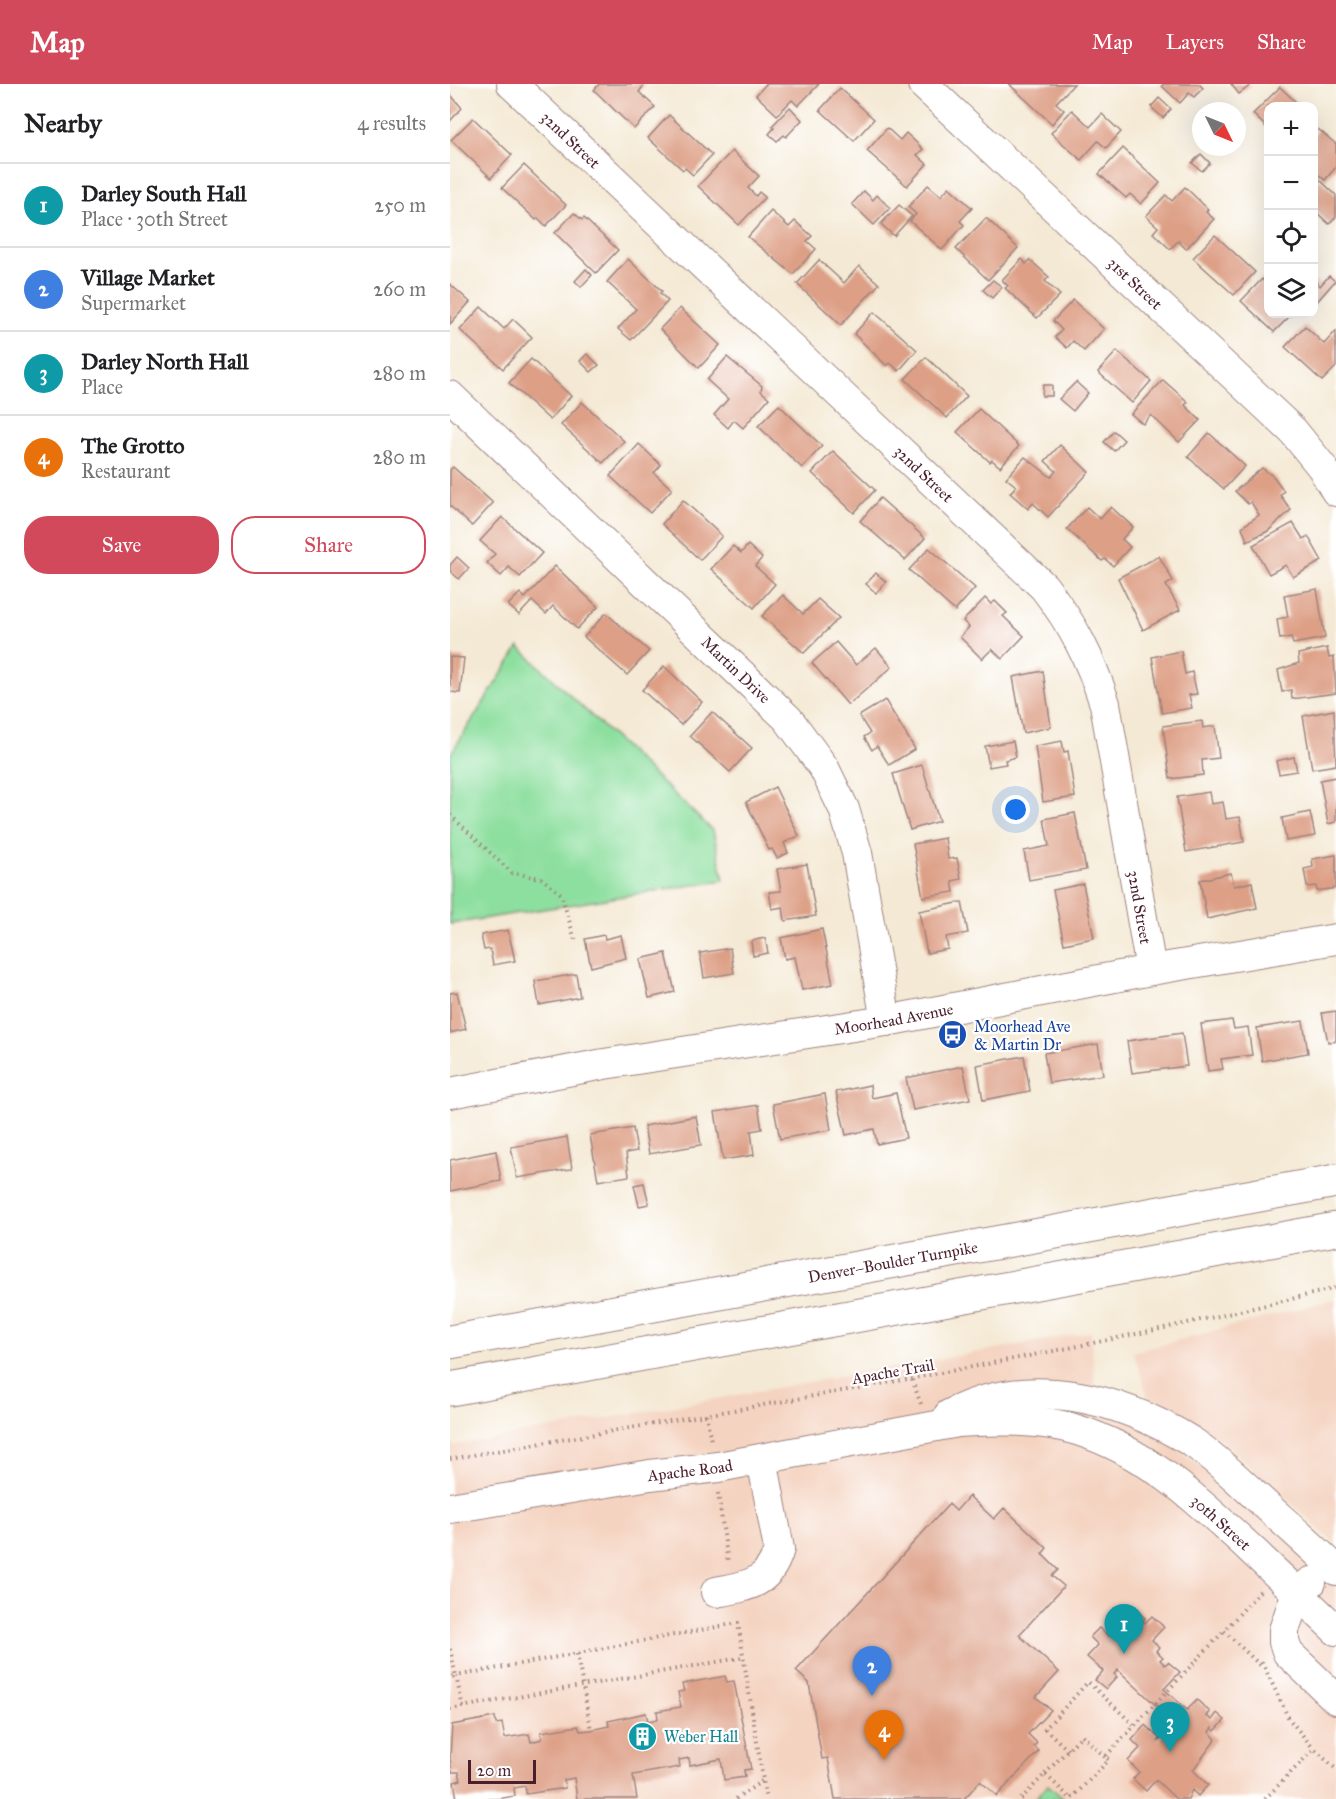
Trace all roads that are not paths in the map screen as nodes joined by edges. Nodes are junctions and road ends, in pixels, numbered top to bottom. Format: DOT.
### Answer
graph roads {
  1 [pos="512,84"];
  2 [pos="923,84"];
  3 [pos="450,396"];
  4 [pos="1336,491"];
  5 [pos="1336,939"];
  6 [pos="1151,970"];
  7 [pos="886,1021"];
  8 [pos="450,1093"];
  9 [pos="1336,1181"];
  10 [pos="1336,1229"];
  11 [pos="1336,1247"];
  12 [pos="992,1289"];
  13 [pos="450,1342"];
  14 [pos="450,1389"];
  15 [pos="927,1426"];
  16 [pos="1094,1436"];
  17 [pos="762,1460"];
  18 [pos="450,1508"];
  19 [pos="1335,1568"];
  20 [pos="724,1590"];
  21 [pos="1297,1592"];
  22 [pos="1336,1630"];
  23 [pos="1336,1699"];
  1 -- 6 [label="street, 32nd Street"];
  2 -- 4 [label="street, 31st Street"];
  3 -- 7 [label="street, Martin Drive"];
  5 -- 6 [label="street, Moorhead Avenue"];
  6 -- 7 [label="street, Moorhead Avenue"];
  7 -- 8 [label="street, Moorhead Avenue"];
  9 -- 13 [label="highway, Denver–Boulder Turnpike"];
  10 -- 12 [label="highway"];
  11 -- 12 [label="highway"];
  12 -- 14 [label="highway"];
  15 -- 16 [label="street, Apache Road"];
  15 -- 17 [label="street, Apache Road"];
  15 -- 19 [label="street, Apache Road"];
  16 -- 21 [label="street, 30th Street"];
  17 -- 18 [label="street, Apache Road"];
  17 -- 20 [label="street"];
  19 -- 21 [label="street"];
  21 -- 22 [label="street, 30th Street"];
  21 -- 23 [label="street"];
}
